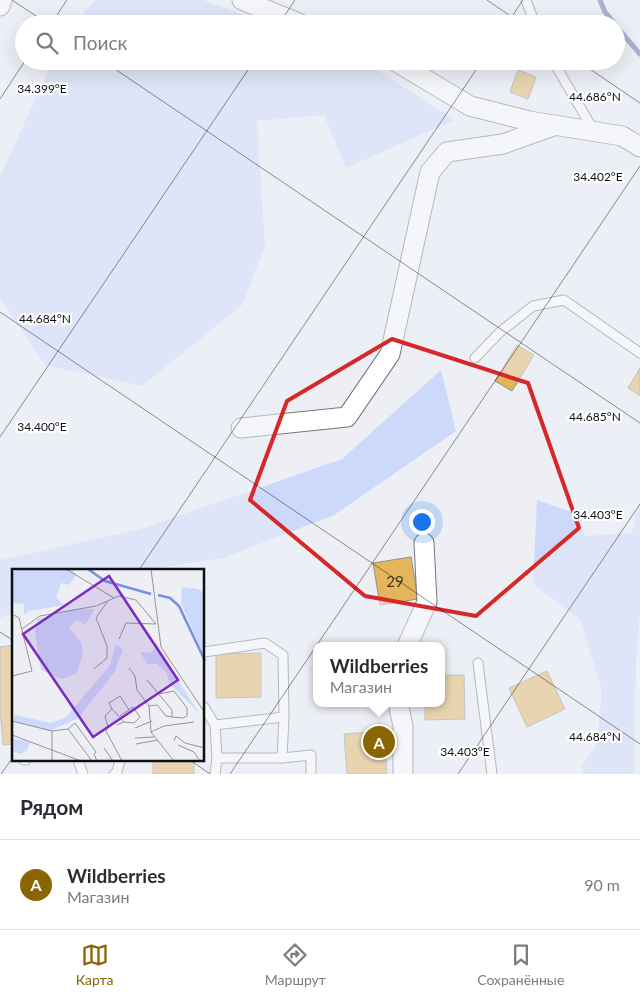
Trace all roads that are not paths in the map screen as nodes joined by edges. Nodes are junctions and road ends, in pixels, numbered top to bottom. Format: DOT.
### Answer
graph roads {
  1 [pos="2,0"];
  2 [pos="242,0"];
  3 [pos="526,0"];
  4 [pos="0,6"];
  5 [pos="280,15"];
  6 [pos="532,15"];
  7 [pos="410,70"];
  8 [pos="558,70"];
  9 [pos="556,125"];
  10 [pos="594,131"];
  11 [pos="640,147"];
  12 [pos="640,353"];
  13 [pos="475,358"];
  14 [pos="241,428"];
  15 [pos="424,543"];
  16 [pos="409,642"];
  17 [pos="205,652"];
  18 [pos="478,664"];
  19 [pos="399,707"];
  20 [pos="205,709"];
  21 [pos="284,717"];
  22 [pos="215,725"];
  23 [pos="217,758"];
  24 [pos="282,758"];
  25 [pos="79,762"];
  26 [pos="120,762"];
  27 [pos="83,774"];
  28 [pos="114,774"];
  29 [pos="215,774"];
  30 [pos="311,774"];
  31 [pos="403,774"];
  32 [pos="492,774"];
  1 -- 4 [label="street"];
  2 -- 5 [label="street"];
  3 -- 6 [label="lane"];
  7 -- 9 [label="street"];
  8 -- 10 [label="lane"];
  9 -- 10 [label="street"];
  9 -- 14 [label="street"];
  10 -- 11 [label="street"];
  12 -- 13 [label="lane"];
  15 -- 16 [label="street"];
  17 -- 21 [label="lane"];
  18 -- 32 [label="lane"];
  19 -- 31 [label="street"];
  20 -- 22 [label="lane"];
  21 -- 22 [label="lane"];
  21 -- 24 [label="lane"];
  22 -- 23 [label="lane"];
  23 -- 24 [label="lane"];
  23 -- 29 [label="lane"];
  24 -- 30 [label="lane"];
  25 -- 27 [label="lane"];
  26 -- 28 [label="lane"];
}
